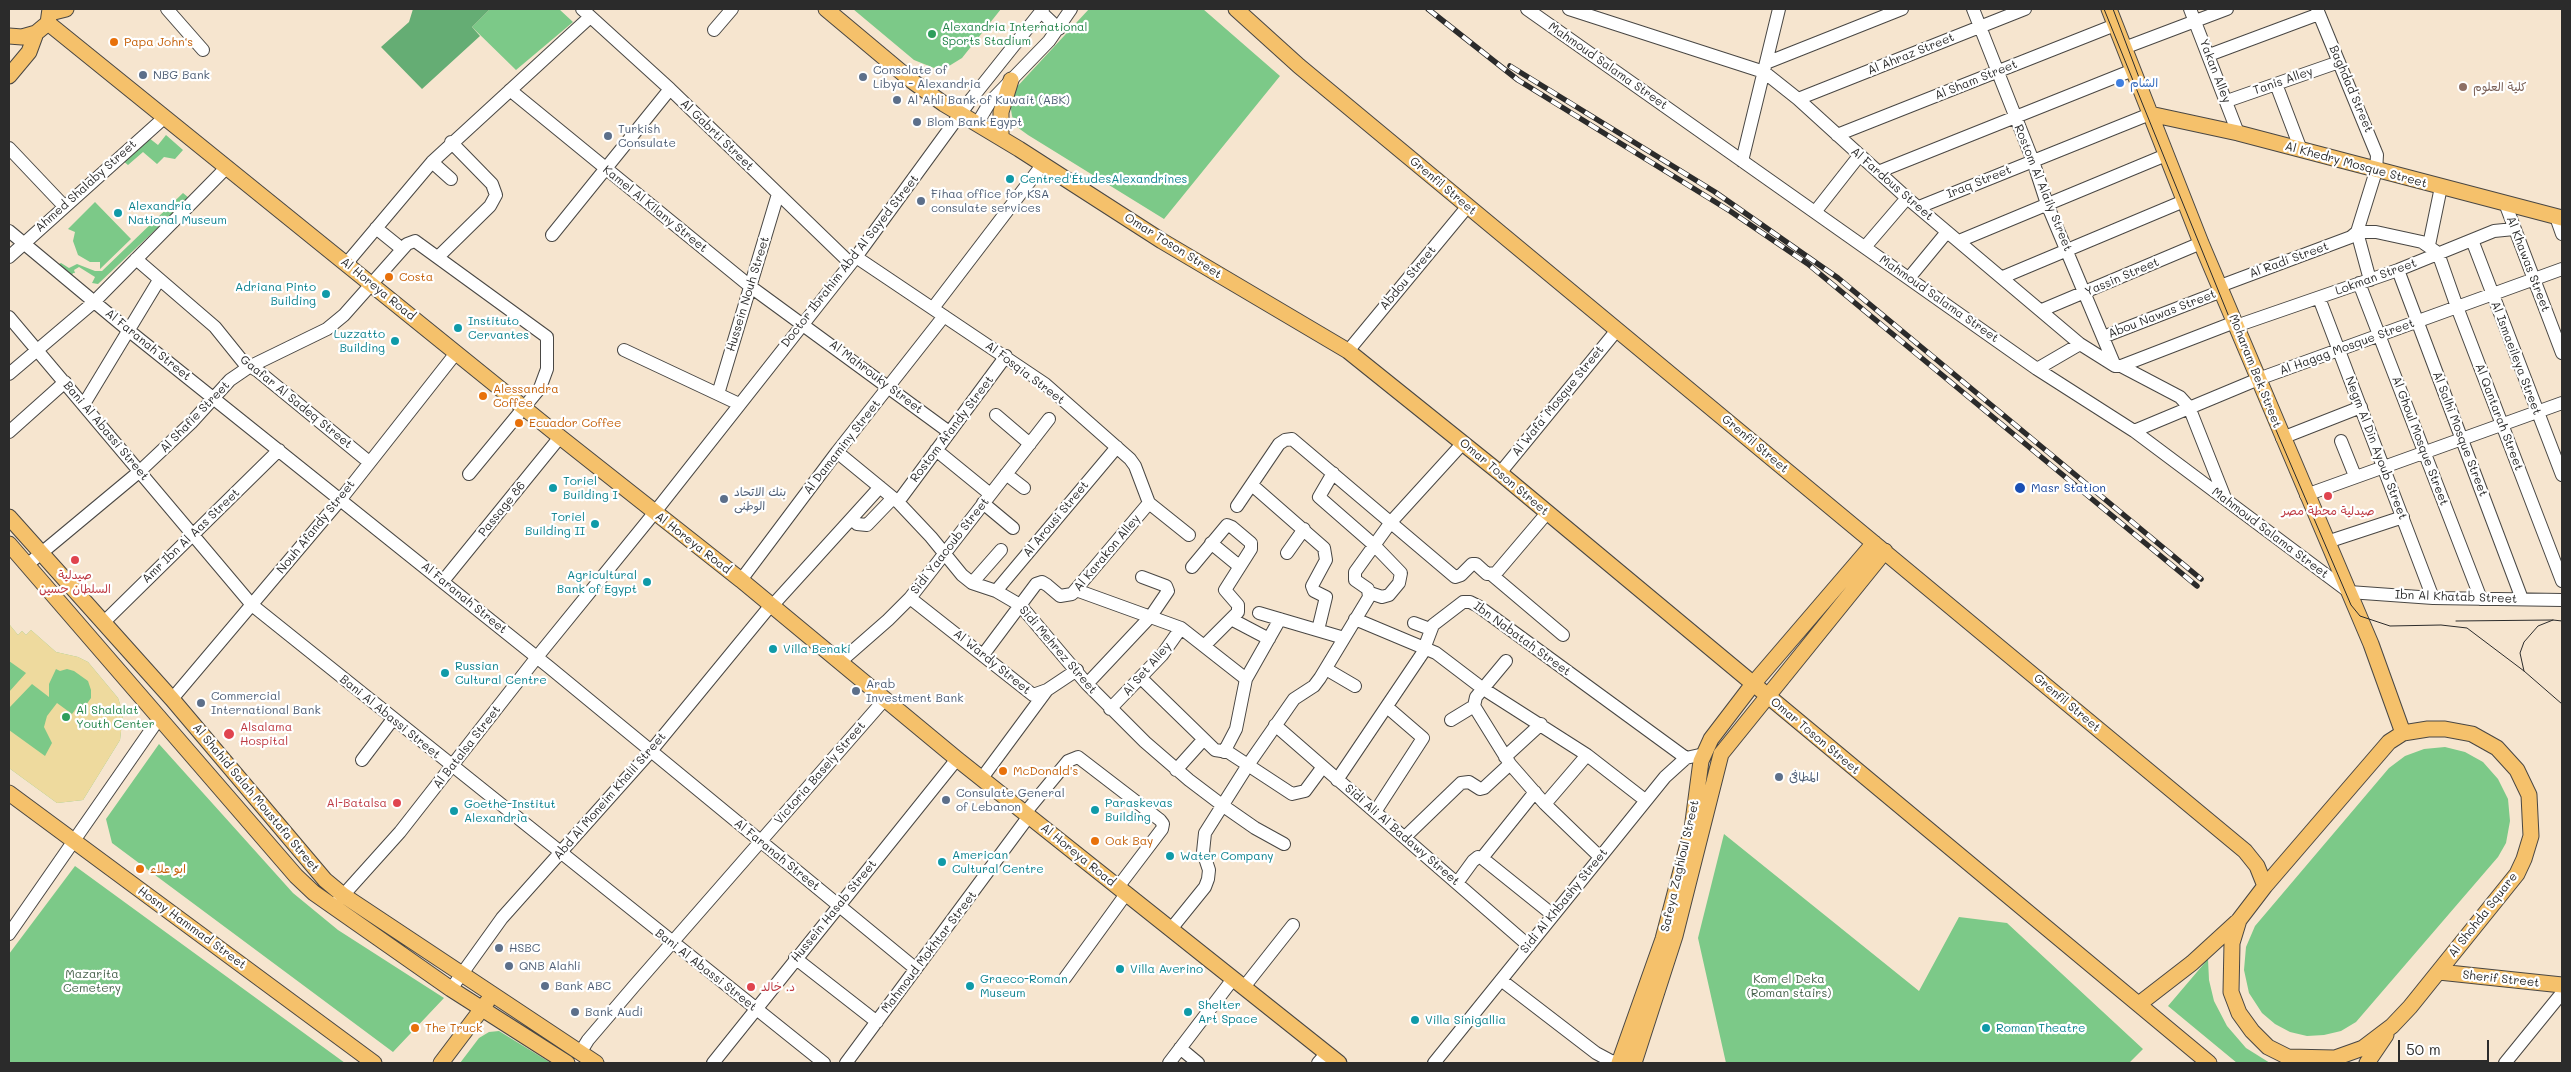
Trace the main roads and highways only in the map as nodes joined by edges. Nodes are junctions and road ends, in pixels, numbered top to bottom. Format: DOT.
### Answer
graph roads {
  1 [pos="66,9"];
  2 [pos="826,9"];
  3 [pos="1236,9"];
  4 [pos="2109,9"];
  5 [pos="46,19"];
  6 [pos="9,36"];
  7 [pos="9,76"];
  8 [pos="1011,80"];
  9 [pos="2150,114"];
  10 [pos="1002,138"];
  11 [pos="2559,218"];
  12 [pos="9,517"];
  13 [pos="9,544"];
  14 [pos="1880,547"];
  15 [pos="1753,684"];
  16 [pos="1768,696"];
  17 [pos="172,699"];
  18 [pos="160,717"];
  19 [pos="2404,733"];
  20 [pos="1704,754"];
  21 [pos="1721,754"];
  22 [pos="9,793"];
  23 [pos="2265,886"];
  24 [pos="2239,920"];
  25 [pos="1663,956"];
  26 [pos="2439,972"];
  27 [pos="2562,985"];
  28 [pos="492,995"];
  29 [pos="2139,1004"];
  30 [pos="482,1009"];
  31 [pos="2392,1026"];
  32 [pos="577,1058"];
  33 [pos="1322,1058"];
  34 [pos="374,1063"];
  35 [pos="440,1063"];
  36 [pos="566,1063"];
  37 [pos="596,1063"];
  38 [pos="1338,1063"];
  39 [pos="1627,1063"];
  40 [pos="2209,1063"];
  41 [pos="2368,1063"];
  1 -- 5 [label="main road"];
  2 -- 10 [label="main road, Omar Toson Street"];
  3 -- 14 [label="main road, Grenfil Street"];
  4 -- 9 [label="main road, Moharam Bek Street"];
  5 -- 6 [label="main road"];
  5 -- 7 [label="main road"];
  5 -- 33 [label="main road, Al Horeya Road"];
  8 -- 10 [label="main road"];
  9 -- 11 [label="main road, Al Khedry Mosque Street"];
  9 -- 19 [label="main road, Moharam Bek Street"];
  10 -- 15 [label="main road, Omar Toson Street"];
  12 -- 17 [label="main road, Al Shahid Salah Moustafa Street"];
  13 -- 18 [label="main road, Al Shahid Salah Moustafa Street"];
  14 -- 15 [label="main road, Safeya Zaghloul Street"];
  14 -- 16 [label="main road, Safeya Zaghloul Street"];
  14 -- 23 [label="main road, Grenfil Street"];
  15 -- 16 [label="main road, Omar Toson Street"];
  15 -- 20 [label="main road, Safeya Zaghloul Street"];
  16 -- 21 [label="main road, Safeya Zaghloul Street"];
  16 -- 29 [label="main road, Omar Toson Street"];
  17 -- 18 [label="main road"];
  17 -- 28 [label="main road, Al Shahid Salah Moustafa Street"];
  18 -- 30 [label="main road, Al Shahid Salah Moustafa Street"];
  19 -- 23 [label="main road, Al Shohda Square"];
  19 -- 26 [label="main road, Al Shohda Square"];
  20 -- 21 [label="main road"];
  20 -- 25 [label="main road, Safeya Zaghloul Street"];
  21 -- 25 [label="main road, Safeya Zaghloul Street"];
  22 -- 34 [label="main road, Hosny Hammad Street"];
  23 -- 24 [label="main road, Al Shohda Square"];
  24 -- 29 [label="main road"];
  24 -- 31 [label="main road, Al Shohda Square"];
  25 -- 39 [label="main road, Safeya Zaghloul Street"];
  26 -- 27 [label="main road, Sherif Street"];
  26 -- 31 [label="main road, Al Shohda Square"];
  28 -- 30 [label="main road"];
  28 -- 32 [label="main road, Al Shahid Salah Moustafa Street"];
  29 -- 40 [label="main road, Omar Toson Street"];
  30 -- 35 [label="main road"];
  30 -- 36 [label="main road, Al Shahid Salah Moustafa Street"];
  31 -- 41 [label="main road"];
  32 -- 37 [label="main road, Al Shahid Salah Moustafa Street"];
  33 -- 38 [label="main road, Al Horeya Road"];
}
